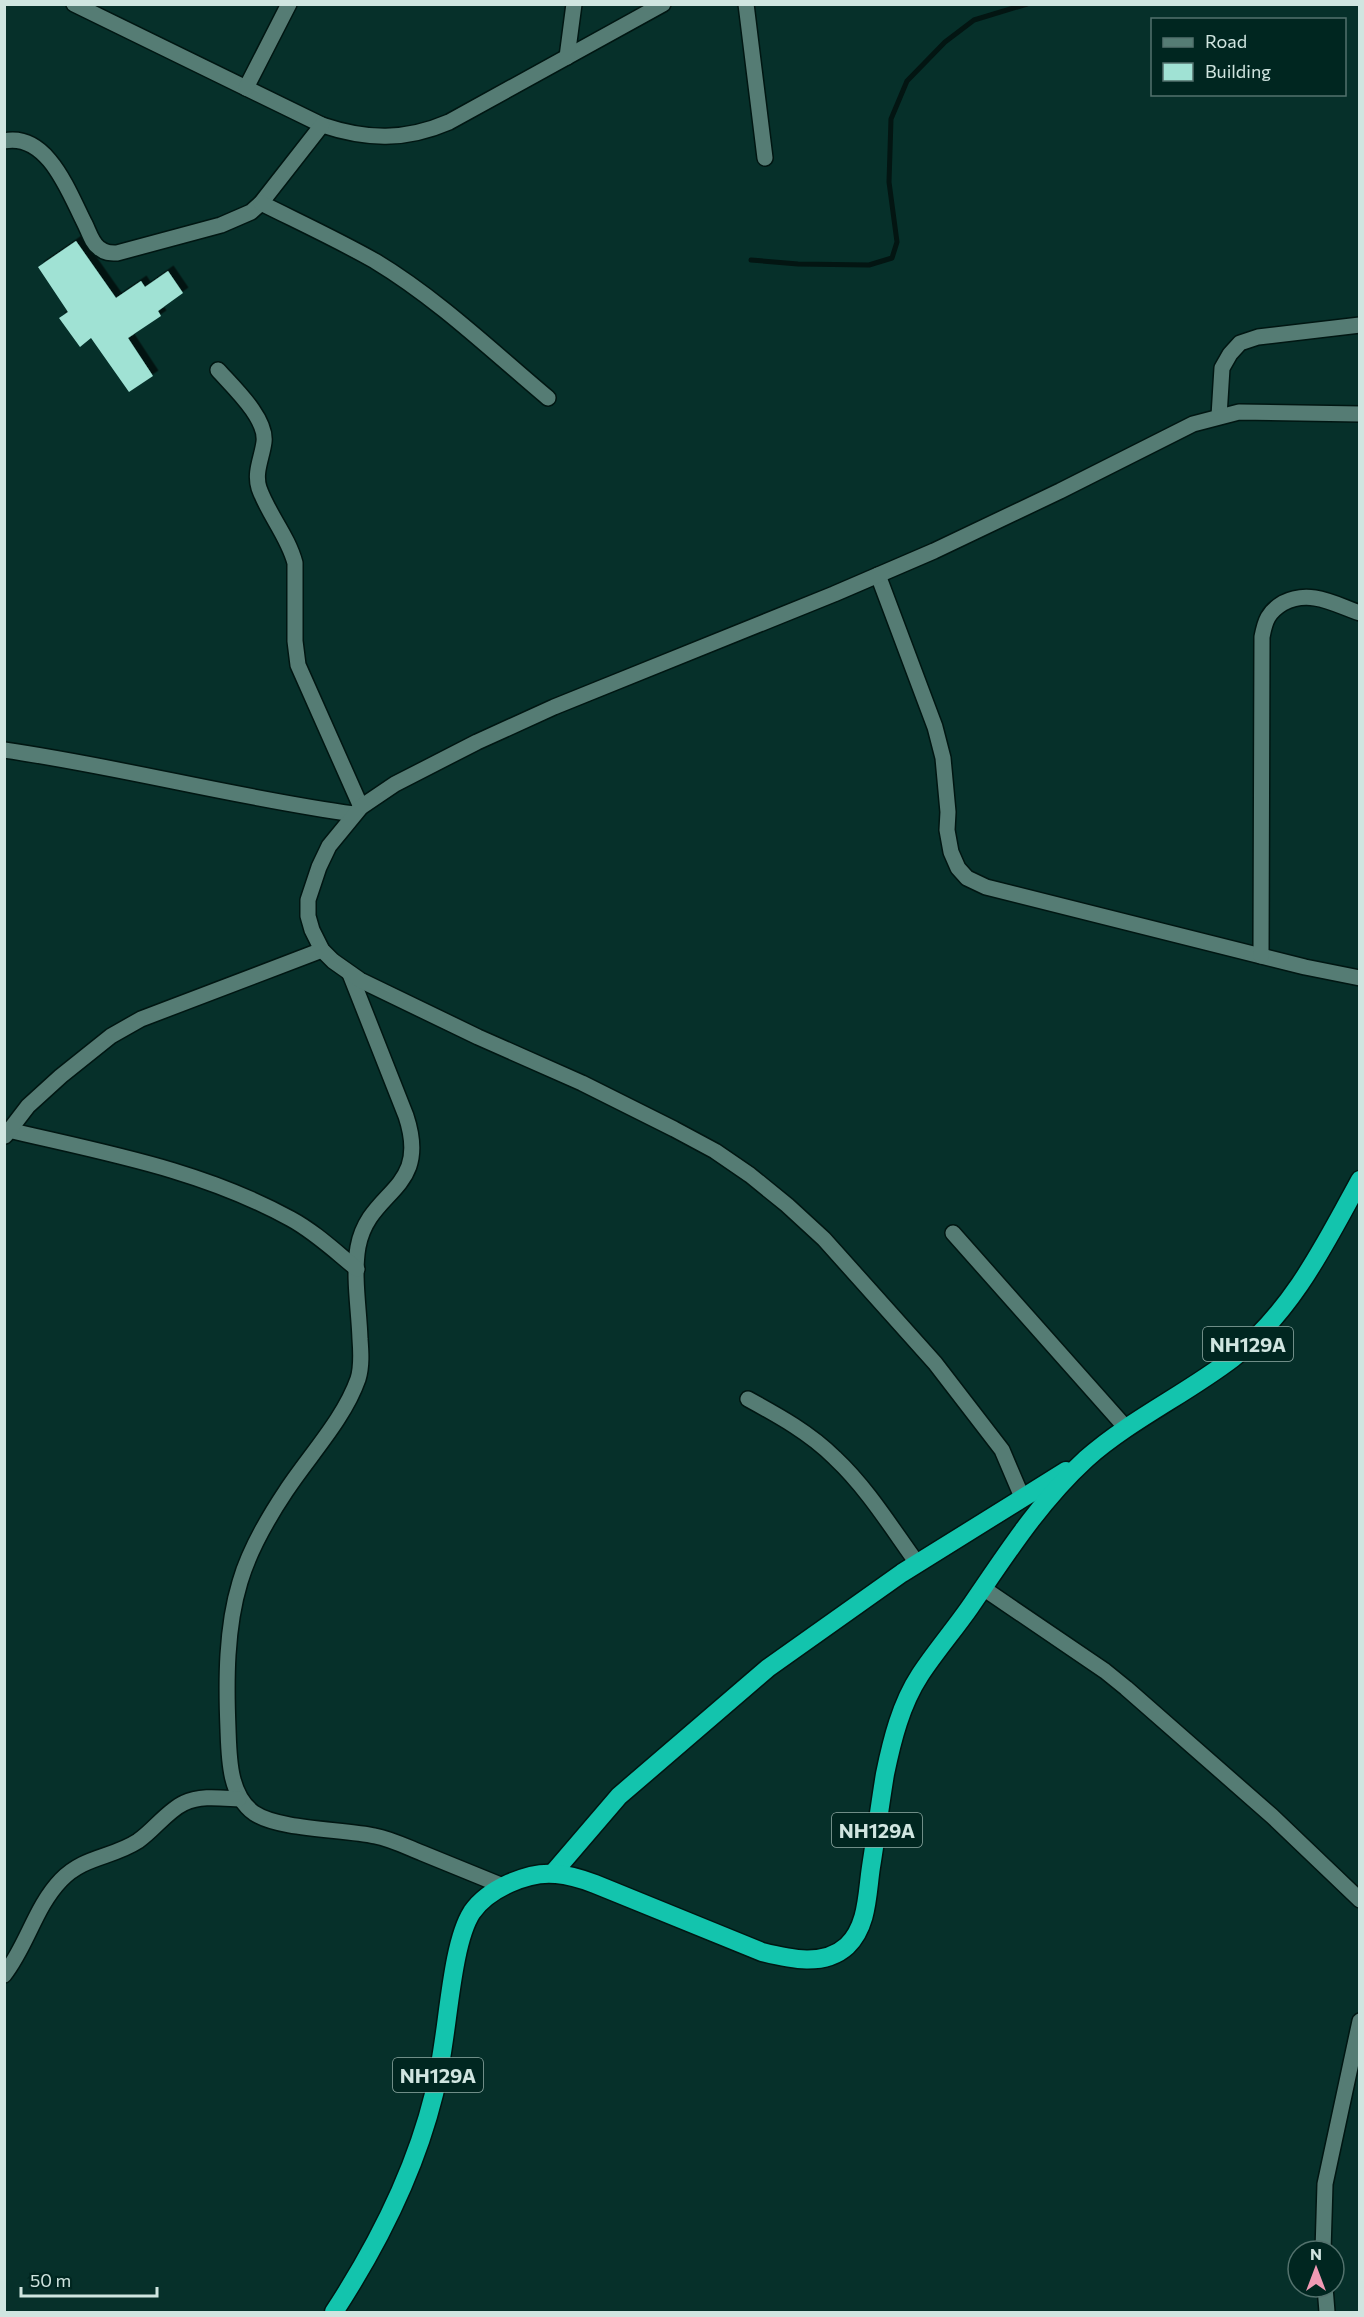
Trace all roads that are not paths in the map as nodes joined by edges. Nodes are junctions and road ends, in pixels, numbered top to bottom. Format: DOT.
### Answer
graph roads {
  1 [pos="74,4"];
  2 [pos="289,4"];
  3 [pos="574,4"];
  4 [pos="663,4"];
  5 [pos="746,4"];
  6 [pos="567,57"];
  7 [pos="246,88"];
  8 [pos="322,125"];
  9 [pos="4,141"];
  10 [pos="765,158"];
  11 [pos="261,203"];
  12 [pos="1359,325"];
  13 [pos="218,370"];
  14 [pos="548,398"];
  15 [pos="1359,414"];
  16 [pos="1220,416"];
  17 [pos="878,575"];
  18 [pos="1359,614"];
  19 [pos="4,750"];
  20 [pos="358,811"];
  21 [pos="322,950"];
  22 [pos="1262,956"];
  23 [pos="350,974"];
  24 [pos="1359,978"];
  25 [pos="6,1133"];
  26 [pos="1359,1180"];
  27 [pos="953,1233"];
  28 [pos="357,1269"];
  29 [pos="748,1399"];
  30 [pos="1127,1429"];
  31 [pos="1086,1460"];
  32 [pos="1022,1497"];
  33 [pos="917,1563"];
  34 [pos="983,1588"];
  35 [pos="239,1799"];
  36 [pos="553,1873"];
  37 [pos="503,1886"];
  38 [pos="1359,1900"];
  39 [pos="5,1975"];
  40 [pos="1359,2021"];
  41 [pos="1323,2239"];
  42 [pos="334,2313"];
  1 -- 7 [label="street"];
  2 -- 7 [label="street"];
  3 -- 6 [label="street"];
  4 -- 6 [label="street"];
  5 -- 10 [label="street"];
  6 -- 8 [label="street"];
  7 -- 8 [label="street"];
  8 -- 11 [label="street"];
  9 -- 11 [label="street"];
  11 -- 14 [label="street"];
  12 -- 16 [label="street"];
  13 -- 20 [label="street"];
  15 -- 16 [label="street"];
  16 -- 17 [label="street"];
  17 -- 20 [label="street"];
  17 -- 22 [label="street"];
  18 -- 22 [label="street"];
  19 -- 20 [label="street"];
  20 -- 21 [label="street"];
  21 -- 23 [label="street"];
  21 -- 25 [label="street"];
  22 -- 24 [label="street"];
  23 -- 28 [label="street"];
  23 -- 32 [label="street"];
  25 -- 28 [label="street"];
  26 -- 30 [label="highway, NH129A"];
  27 -- 30 [label="street"];
  28 -- 35 [label="street"];
  29 -- 33 [label="street"];
  30 -- 31 [label="highway, NH129A"];
  31 -- 32 [label="highway, NH129A"];
  31 -- 34 [label="highway, NH129A"];
  32 -- 33 [label="highway, NH129A"];
  33 -- 36 [label="highway, NH129A"];
  34 -- 36 [label="highway, NH129A"];
  34 -- 38 [label="street"];
  35 -- 37 [label="street"];
  35 -- 39 [label="street"];
  36 -- 37 [label="highway, NH129A"];
  37 -- 42 [label="highway, NH129A"];
  40 -- 41 [label="street"];
}
